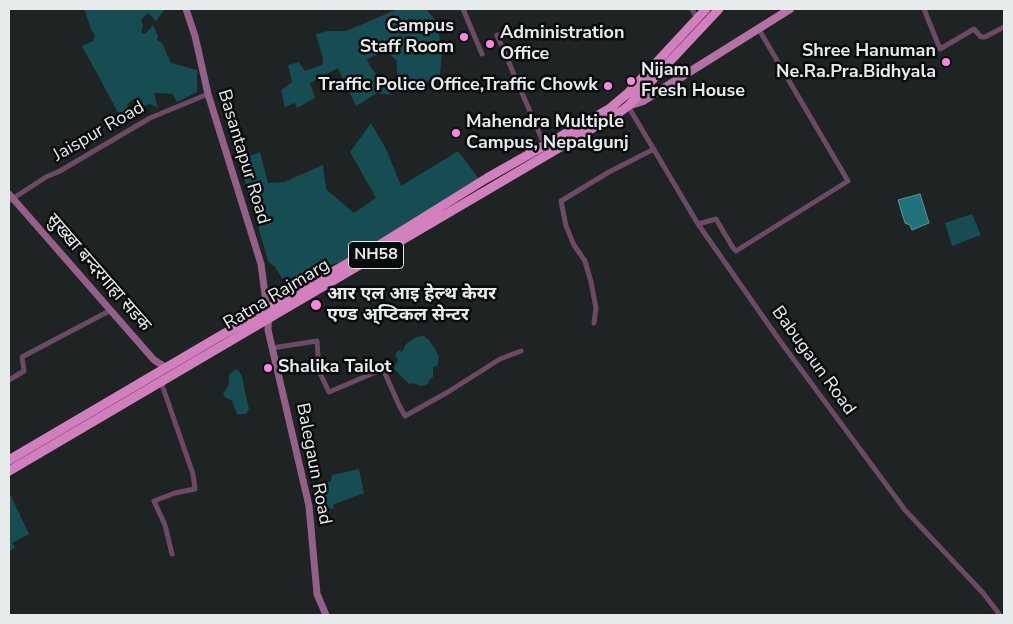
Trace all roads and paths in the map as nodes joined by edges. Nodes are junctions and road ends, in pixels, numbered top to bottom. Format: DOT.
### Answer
graph roads {
  1 [pos="186,9"];
  2 [pos="463,9"];
  3 [pos="692,9"];
  4 [pos="719,9"];
  5 [pos="790,9"];
  6 [pos="924,9"];
  7 [pos="703,12"];
  8 [pos="1004,27"];
  9 [pos="758,28"];
  10 [pos="497,35"];
  11 [pos="482,54"];
  12 [pos="208,94"];
  13 [pos="628,106"];
  14 [pos="547,143"];
  15 [pos="654,149"];
  16 [pos="10,198"];
  17 [pos="698,224"];
  18 [pos="111,310"];
  19 [pos="270,313"];
  20 [pos="594,323"];
  21 [pos="272,348"];
  22 [pos="521,351"];
  23 [pos="167,368"];
  24 [pos="9,380"];
  25 [pos="161,382"];
  26 [pos="9,460"];
  27 [pos="9,471"];
  28 [pos="172,554"];
  29 [pos="326,615"];
  30 [pos="1000,615"];
  1 -- 12 [label="street, Basantapur Road"];
  2 -- 11 [label="street"];
  3 -- 7 [label="street"];
  4 -- 13 [label="highway, Ratna Rajmarg / NH58"];
  5 -- 9 [label="main road"];
  6 -- 8 [label="street"];
  7 -- 14 [label="highway, Ratna Rajmarg / NH58"];
  9 -- 13 [label="main road"];
  9 -- 17 [label="street"];
  10 -- 14 [label="street"];
  12 -- 16 [label="street, Jaispur Road"];
  12 -- 19 [label="street, Basantapur Road"];
  13 -- 15 [label="street, Babugaun Road"];
  13 -- 19 [label="highway, Ratna Rajmarg / NH58"];
  14 -- 19 [label="highway, Ratna Rajmarg / NH58"];
  15 -- 17 [label="street, Babugaun Road"];
  15 -- 20 [label="street"];
  16 -- 18 [label="street, सुख्खा बन्दरगाहा सडक"];
  17 -- 30 [label="street, Babugaun Road"];
  18 -- 23 [label="street, सुख्खा बन्दरगाहा सडक"];
  18 -- 24 [label="street"];
  19 -- 21 [label="street, Balegaun Road"];
  19 -- 23 [label="highway, Ratna Rajmarg / NH58"];
  19 -- 25 [label="highway, Ratna Rajmarg / NH58"];
  21 -- 22 [label="street"];
  21 -- 29 [label="street, Balegaun Road"];
  23 -- 26 [label="highway, Ratna Rajmarg / NH58"];
  25 -- 27 [label="highway, Ratna Rajmarg / NH58"];
  25 -- 28 [label="street"];
}
